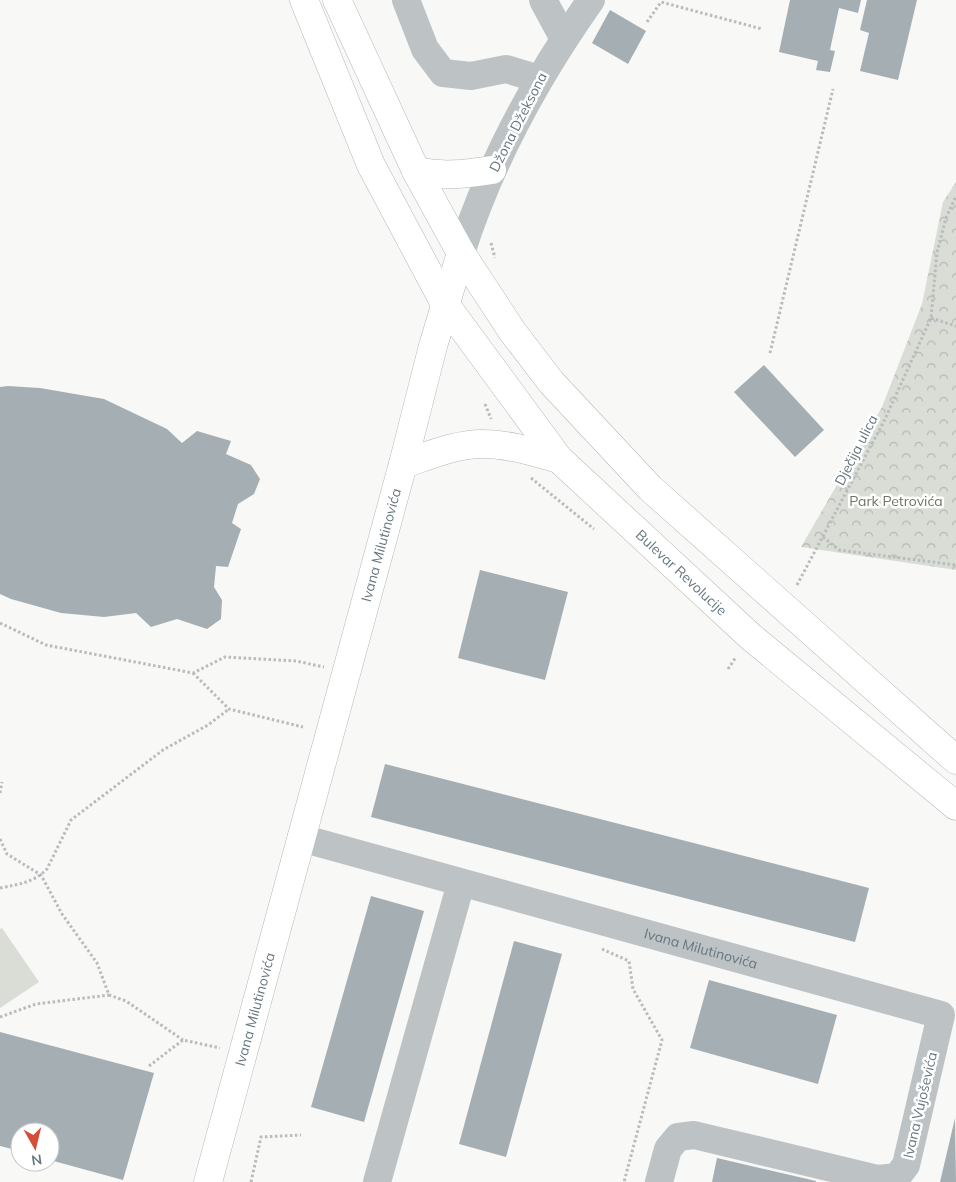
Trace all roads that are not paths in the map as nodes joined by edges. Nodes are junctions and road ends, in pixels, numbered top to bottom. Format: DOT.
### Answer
graph roads {
  1 [pos="304,0"];
  2 [pos="337,0"];
  3 [pos="406,0"];
  4 [pos="543,0"];
  5 [pos="591,0"];
  6 [pos="564,39"];
  7 [pos="539,79"];
  8 [pos="492,170"];
  9 [pos="416,171"];
  10 [pos="461,253"];
  11 [pos="445,304"];
  12 [pos="558,459"];
  13 [pos="403,464"];
  14 [pos="956,760"];
  15 [pos="956,806"];
  16 [pos="301,838"];
  17 [pos="460,883"];
  18 [pos="941,1016"];
  19 [pos="208,1182"];
  20 [pos="377,1182"];
  21 [pos="659,1182"];
  1 -- 11 [label="main road, Bulevar Revolucije"];
  2 -- 9 [label="main road"];
  3 -- 7 [label="street"];
  4 -- 6 [label="street"];
  5 -- 6 [label="street, Džona Džeksona"];
  6 -- 7 [label="street, Džona Džeksona"];
  7 -- 8 [label="street, Džona Džeksona"];
  8 -- 9 [label="main road"];
  8 -- 10 [label="street, Džona Džeksona"];
  9 -- 10 [label="main road"];
  10 -- 11 [label="main road, Ivana Milutinovića"];
  10 -- 14 [label="main road"];
  11 -- 12 [label="main road, Bulevar Revolucije"];
  11 -- 13 [label="main road, Ivana Milutinovića"];
  12 -- 13 [label="main road"];
  12 -- 15 [label="main road, Bulevar Revolucije"];
  13 -- 16 [label="main road, Ivana Milutinovića"];
  16 -- 17 [label="street, Ivana Milutinovića"];
  16 -- 19 [label="main road, Ivana Milutinovića"];
  17 -- 18 [label="street, Ivana Milutinovića"];
  17 -- 20 [label="street"];
  18 -- 21 [label="street, Ivana Vujoševića"];
}
